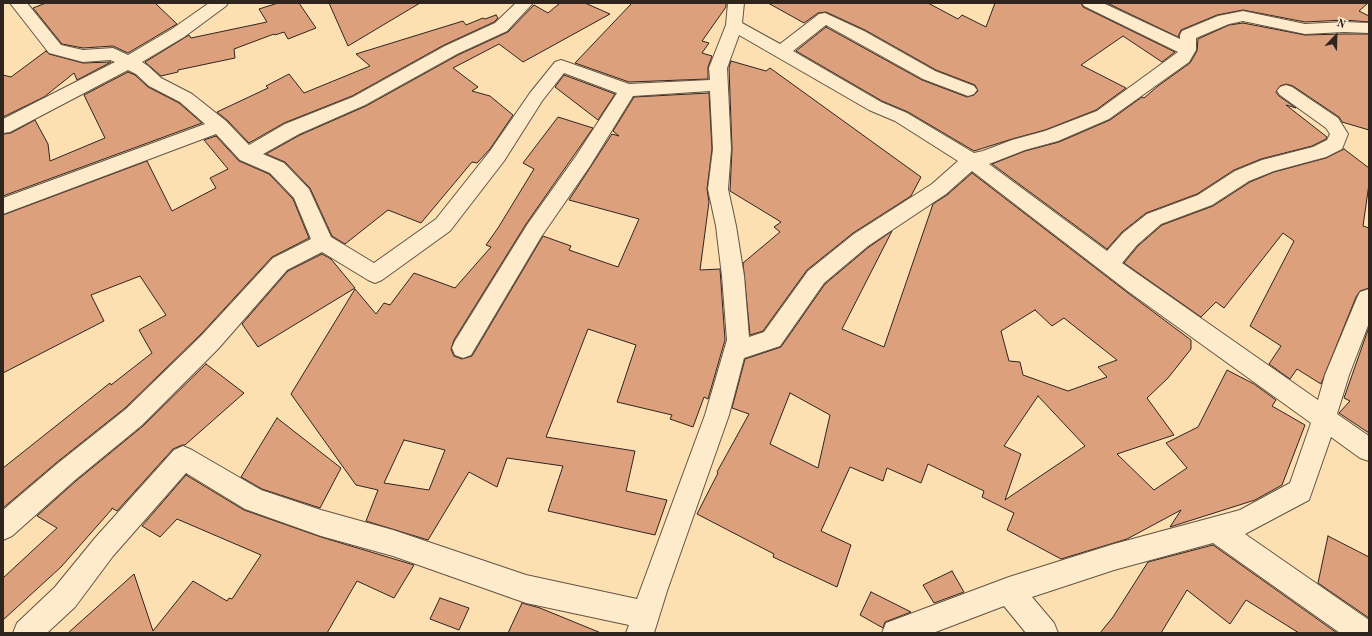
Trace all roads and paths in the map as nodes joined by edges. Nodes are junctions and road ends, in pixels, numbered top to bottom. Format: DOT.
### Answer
graph roads {
  1 [pos="18,3"];
  2 [pos="220,3"];
  3 [pos="525,3"];
  4 [pos="736,3"];
  5 [pos="1090,3"];
  6 [pos="1221,3"];
  7 [pos="1243,16"];
  8 [pos="734,25"];
  9 [pos="1369,28"];
  10 [pos="1188,50"];
  11 [pos="781,52"];
  12 [pos="128,63"];
  13 [pos="719,85"];
  14 [pos="628,90"];
  15 [pos="968,90"];
  16 [pos="1286,91"];
  17 [pos="219,126"];
  18 [pos="3,127"];
  19 [pos="247,155"];
  20 [pos="971,160"];
  21 [pos="3,206"];
  22 [pos="323,242"];
  23 [pos="1108,264"];
  24 [pos="1368,298"];
  25 [pos="463,348"];
  26 [pos="735,351"];
  27 [pos="1324,419"];
  28 [pos="1369,450"];
  29 [pos="3,527"];
  30 [pos="1216,530"];
  31 [pos="1009,591"];
  32 [pos="643,624"];
  33 [pos="27,633"];
  34 [pos="896,633"];
  35 [pos="1044,633"];
  36 [pos="1364,633"];
  1 -- 12 [label="street"];
  2 -- 12 [label="street"];
  3 -- 19 [label="street"];
  4 -- 8 [label="street"];
  5 -- 10 [label="street"];
  6 -- 7 [label="street"];
  7 -- 9 [label="street"];
  7 -- 10 [label="street"];
  8 -- 11 [label="street"];
  8 -- 13 [label="street"];
  10 -- 20 [label="street"];
  11 -- 15 [label="street"];
  11 -- 20 [label="street"];
  12 -- 17 [label="street"];
  12 -- 18 [label="street"];
  13 -- 14 [label="street"];
  13 -- 26 [label="street"];
  14 -- 22 [label="street"];
  14 -- 25 [label="street"];
  16 -- 23 [label="street"];
  17 -- 19 [label="street"];
  17 -- 21 [label="street"];
  19 -- 22 [label="street"];
  20 -- 23 [label="street"];
  20 -- 26 [label="street"];
  22 -- 29 [label="street"];
  23 -- 27 [label="street"];
  24 -- 27 [label="street"];
  26 -- 32 [label="street"];
  27 -- 28 [label="street"];
  27 -- 30 [label="street"];
  30 -- 31 [label="street"];
  30 -- 36 [label="street"];
  31 -- 34 [label="street"];
  31 -- 35 [label="street"];
  32 -- 33 [label="street"];
}
